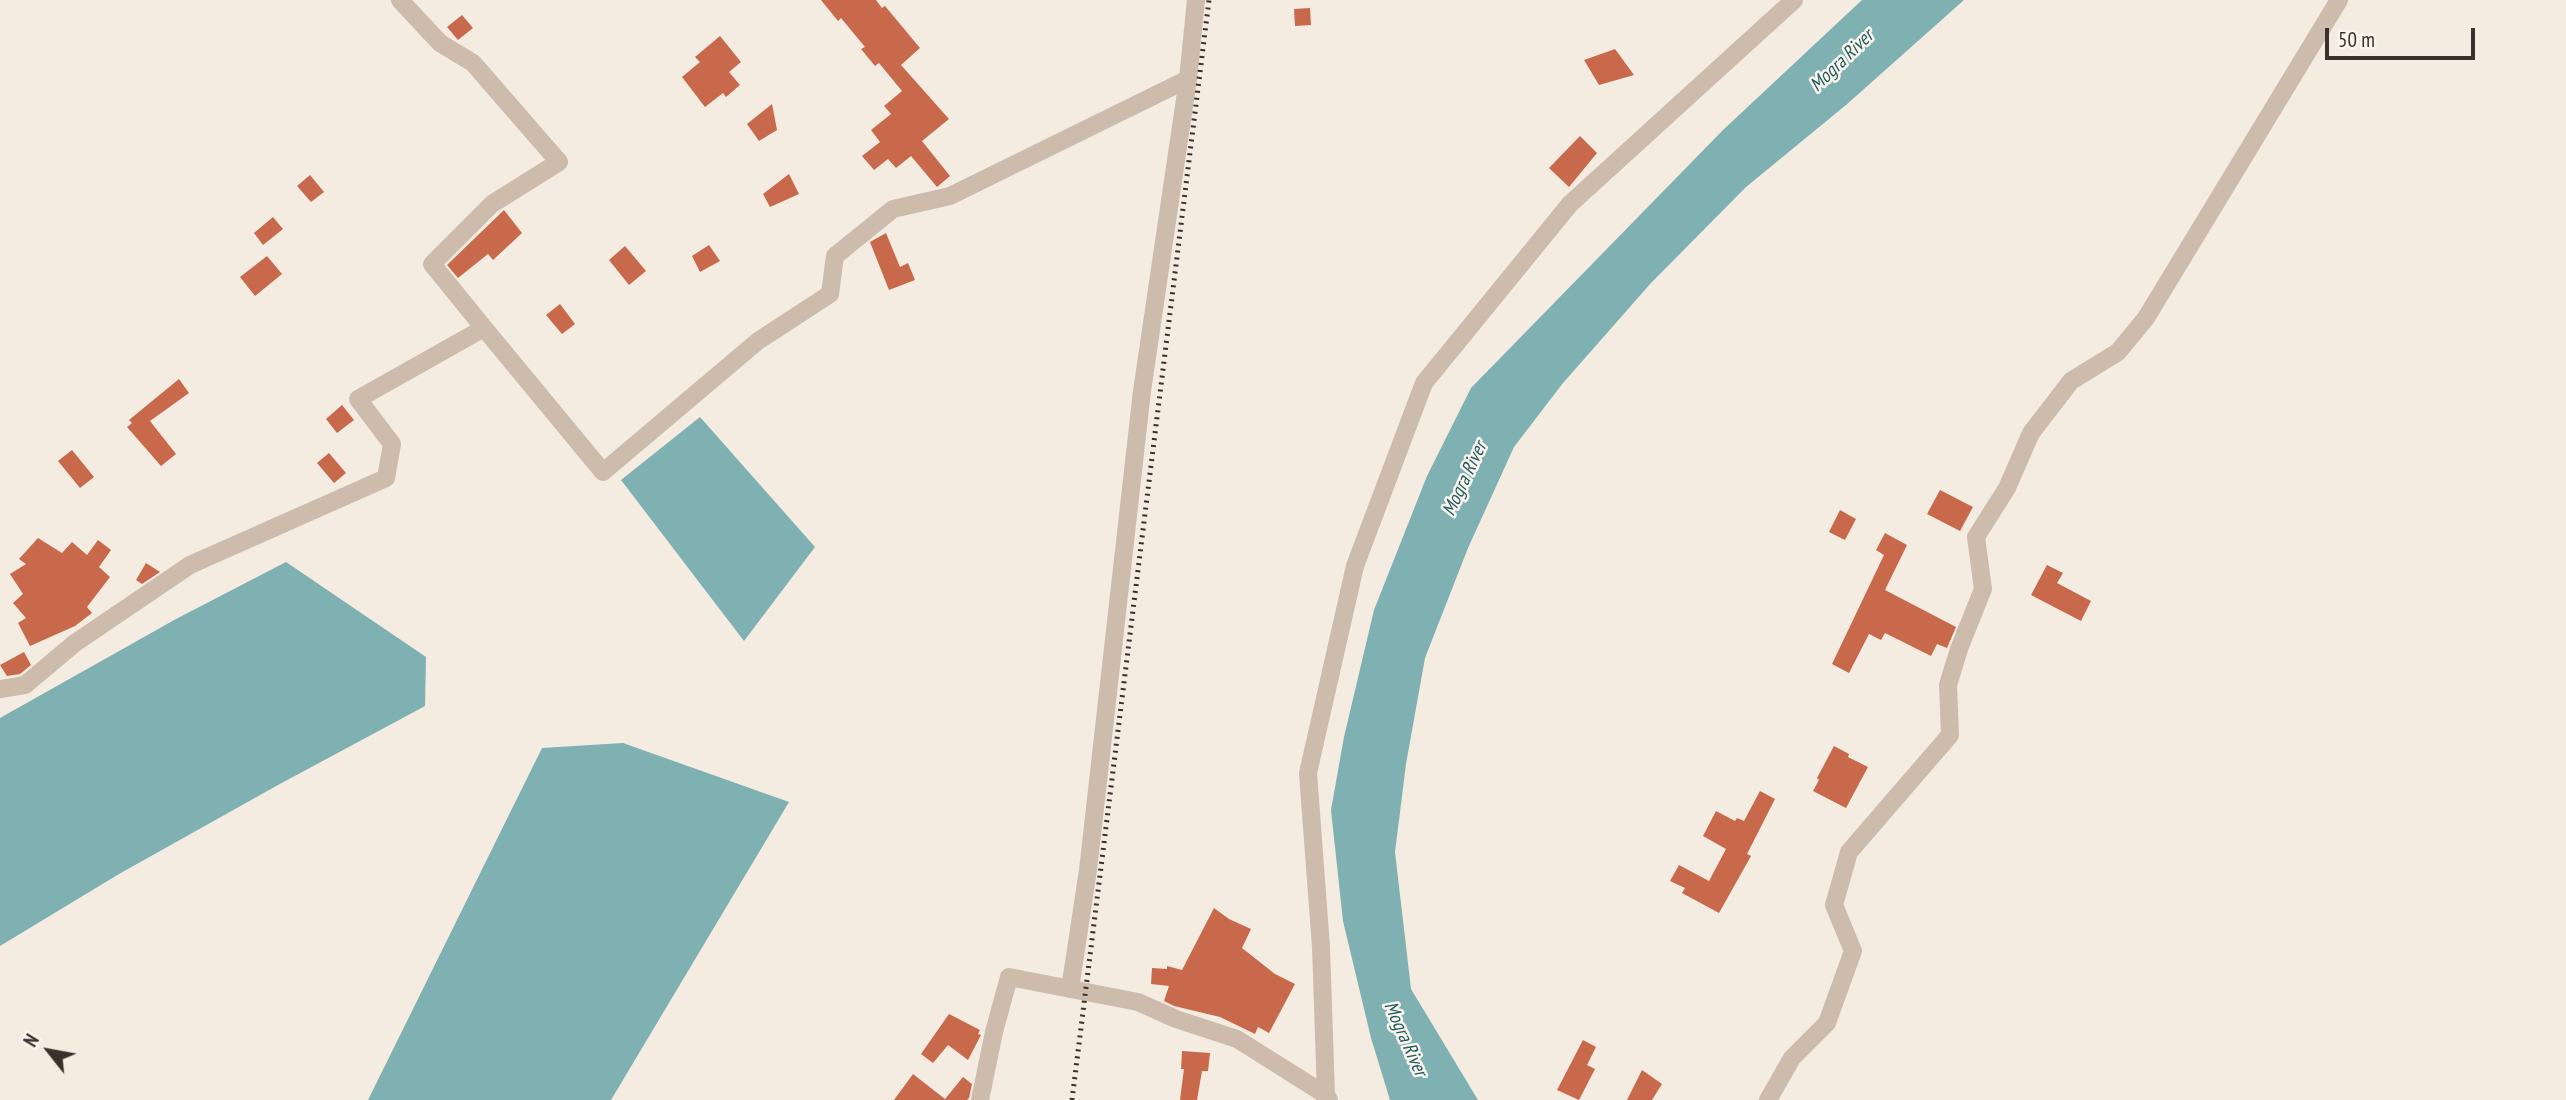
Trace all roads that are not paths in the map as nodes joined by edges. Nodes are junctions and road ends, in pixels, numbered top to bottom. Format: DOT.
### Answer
graph roads {
  1 [pos="400,0"];
  2 [pos="1196,0"];
  3 [pos="1794,0"];
  4 [pos="2339,0"];
  5 [pos="1188,79"];
  6 [pos="484,328"];
  7 [pos="0,689"];
  8 [pos="1070,989"];
  9 [pos="1328,1098"];
  10 [pos="980,1100"];
  11 [pos="1768,1100"];
  1 -- 6 [label="street"];
  2 -- 5 [label="street"];
  3 -- 9 [label="street"];
  4 -- 11 [label="street"];
  5 -- 6 [label="street"];
  5 -- 8 [label="street"];
  6 -- 7 [label="street"];
  8 -- 9 [label="street"];
  8 -- 10 [label="street"];
}
